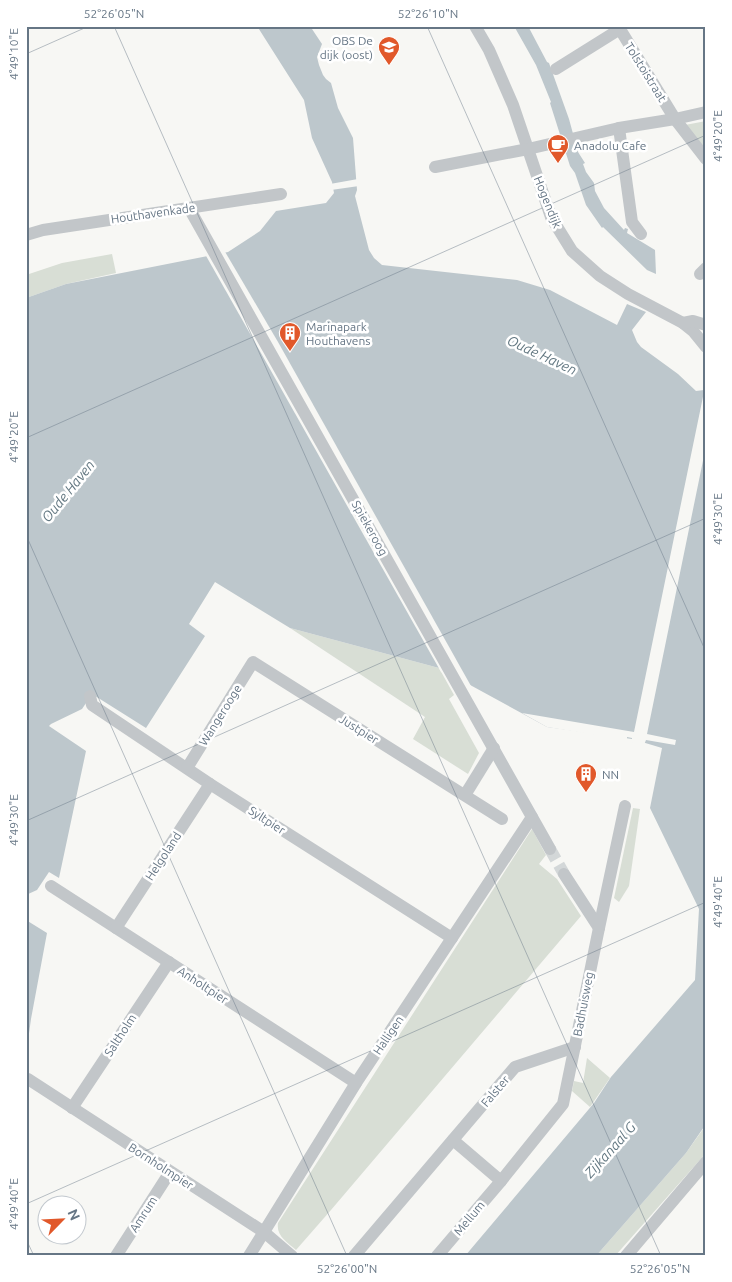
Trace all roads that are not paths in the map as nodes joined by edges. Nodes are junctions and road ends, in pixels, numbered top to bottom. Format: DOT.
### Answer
graph roads {
  1 [pos="475,26"];
  2 [pos="619,28"];
  3 [pos="556,69"];
  4 [pos="706,112"];
  5 [pos="675,118"];
  6 [pos="620,128"];
  7 [pos="528,148"];
  8 [pos="706,159"];
  9 [pos="435,167"];
  10 [pos="281,194"];
  11 [pos="189,208"];
  12 [pos="641,234"];
  13 [pos="26,235"];
  14 [pos="683,323"];
  15 [pos="706,325"];
  16 [pos="706,347"];
  17 [pos="253,662"];
  18 [pos="90,696"];
  19 [pos="494,748"];
  20 [pos="186,768"];
  21 [pos="210,784"];
  22 [pos="465,796"];
  23 [pos="625,806"];
  24 [pos="532,817"];
  25 [pos="502,819"];
  26 [pos="550,849"];
  27 [pos="564,874"];
  28 [pos="50,886"];
  29 [pos="116,928"];
  30 [pos="599,928"];
  31 [pos="452,938"];
  32 [pos="169,962"];
  33 [pos="575,1047"];
  34 [pos="28,1079"];
  35 [pos="356,1083"];
  36 [pos="72,1108"];
  37 [pos="454,1140"];
  38 [pos="706,1162"];
  39 [pos="170,1172"];
  40 [pos="501,1181"];
  41 [pos="264,1232"];
  42 [pos="116,1256"];
  43 [pos="249,1256"];
  44 [pos="292,1256"];
  45 [pos="354,1256"];
  46 [pos="437,1256"];
  47 [pos="626,1256"];
  1 -- 7 [label="street, Hogendijk"];
  2 -- 3 [label="street"];
  2 -- 5 [label="street, Tolstoistraat"];
  4 -- 5 [label="street"];
  5 -- 6 [label="street"];
  5 -- 8 [label="street, Tolstoistraat"];
  6 -- 7 [label="street"];
  6 -- 12 [label="street"];
  7 -- 9 [label="street"];
  7 -- 14 [label="street, Hogendijk"];
  10 -- 11 [label="street, Houthavenkade"];
  11 -- 13 [label="street, Houthavenkade"];
  11 -- 19 [label="street, Spiekeroog"];
  14 -- 15 [label="street"];
  14 -- 16 [label="street, Hogendijk"];
  17 -- 20 [label="street, Wangerooge"];
  17 -- 22 [label="street, Justpier"];
  18 -- 20 [label="street, Syltpier"];
  19 -- 22 [label="street"];
  19 -- 24 [label="street, Spiekeroog"];
  20 -- 21 [label="street, Syltpier"];
  21 -- 29 [label="street, Helgoland"];
  21 -- 31 [label="street, Syltpier"];
  22 -- 25 [label="street, Justpier"];
  23 -- 30 [label="street, Badhuisweg"];
  24 -- 26 [label="street, Spiekeroog"];
  24 -- 31 [label="street, Halligen"];
  27 -- 30 [label="street"];
  28 -- 29 [label="street, Anholtpier"];
  29 -- 32 [label="street, Anholtpier"];
  30 -- 33 [label="street, Badhuisweg"];
  31 -- 35 [label="street, Halligen"];
  32 -- 35 [label="street, Anholtpier"];
  32 -- 36 [label="street, Saltholm"];
  33 -- 37 [label="street, Falster"];
  33 -- 40 [label="street, Badhuisweg"];
  34 -- 36 [label="street, Bornholmpier"];
  35 -- 41 [label="street, Halligen"];
  36 -- 39 [label="street, Bornholmpier"];
  37 -- 40 [label="street"];
  37 -- 45 [label="street, Falster"];
  38 -- 47 [label="street"];
  39 -- 41 [label="street, Bornholmpier"];
  39 -- 42 [label="street, Amrum"];
  40 -- 46 [label="street, Mellum"];
  41 -- 43 [label="street, Halligen"];
  41 -- 44 [label="street, Bornholmpier"];
}
